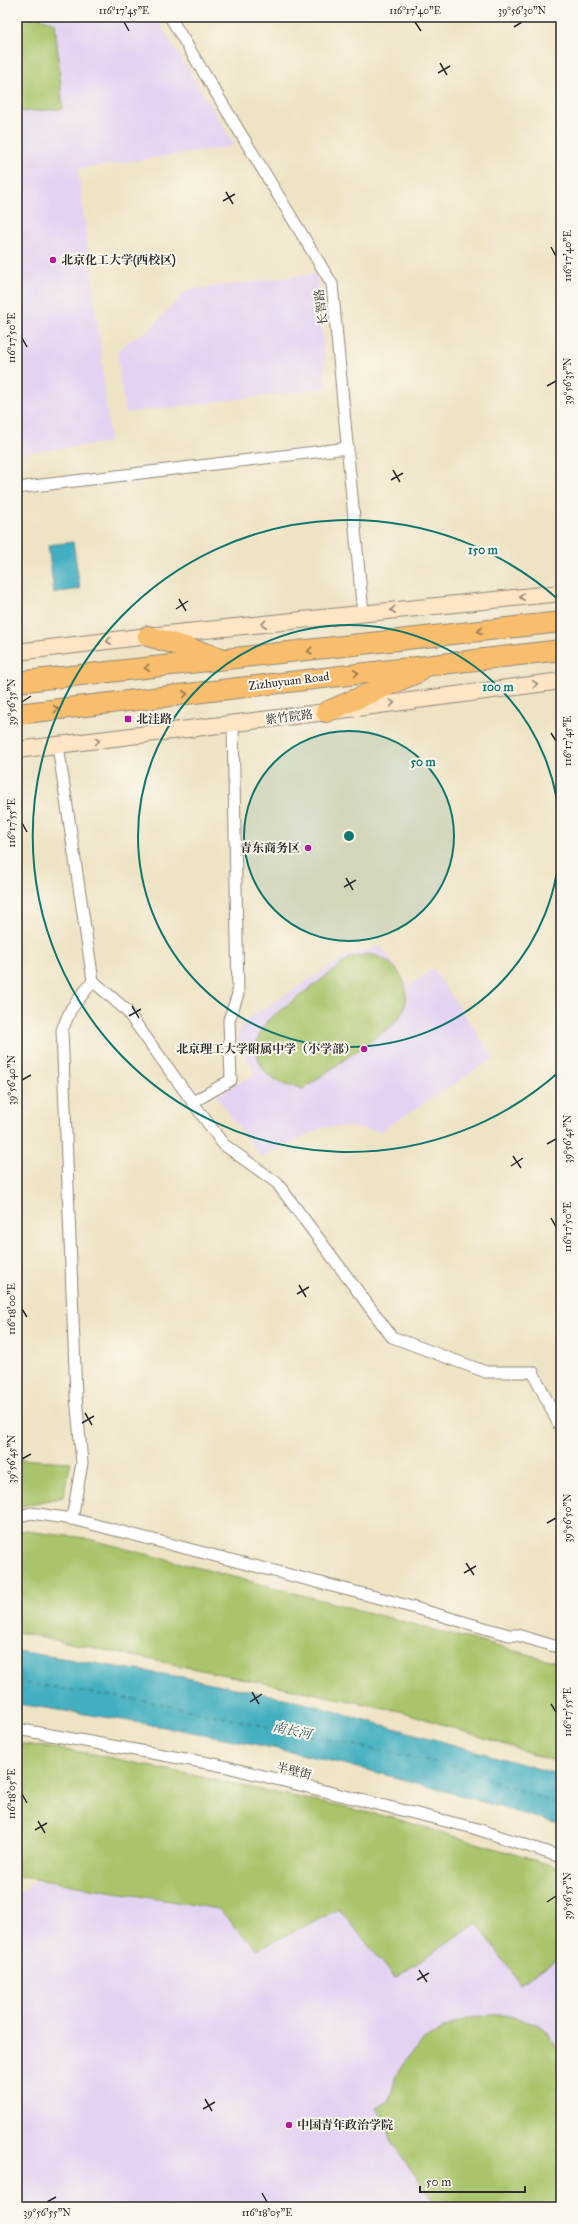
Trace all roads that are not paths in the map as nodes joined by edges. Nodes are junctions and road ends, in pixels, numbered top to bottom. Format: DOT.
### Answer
graph roads {
  1 [pos="170,17"];
  2 [pos="348,448"];
  3 [pos="17,488"];
  4 [pos="561,593"];
  5 [pos="363,614"];
  6 [pos="561,622"];
  7 [pos="148,636"];
  8 [pos="561,650"];
  9 [pos="17,652"];
  10 [pos="227,660"];
  11 [pos="439,663"];
  12 [pos="561,681"];
  13 [pos="17,682"];
  14 [pos="326,712"];
  15 [pos="17,714"];
  16 [pos="233,724"];
  17 [pos="58,746"];
  18 [pos="17,750"];
  19 [pos="93,982"];
  20 [pos="193,1102"];
  21 [pos="561,1429"];
  22 [pos="17,1517"];
  23 [pos="72,1519"];
  24 [pos="561,1648"];
  25 [pos="17,1729"];
  26 [pos="561,1857"];
  1 -- 2 [label="street, 长智路"];
  2 -- 3 [label="street"];
  2 -- 5 [label="street, 长智路"];
  4 -- 5 [label="street, one-way"];
  5 -- 7 [label="street, one-way"];
  6 -- 10 [label="highway, one-way"];
  7 -- 9 [label="street, one-way"];
  7 -- 10 [label="highway"];
  8 -- 11 [label="highway, Zizhuyuan Road"];
  10 -- 13 [label="highway, one-way"];
  11 -- 14 [label="highway"];
  15 -- 11 [label="highway, Zizhuyuan Road, one-way"];
  14 -- 12 [label="street, 紫竹院路, one-way"];
  14 -- 16 [label="street, 紫竹院路"];
  17 -- 16 [label="street, 紫竹院路, one-way"];
  16 -- 20 [label="street"];
  17 -- 18 [label="street, 紫竹院路"];
  17 -- 19 [label="street"];
  19 -- 20 [label="street"];
  19 -- 23 [label="street"];
  20 -- 21 [label="street"];
  22 -- 23 [label="street"];
  23 -- 24 [label="street"];
  25 -- 26 [label="street, 半壁街"];
}
